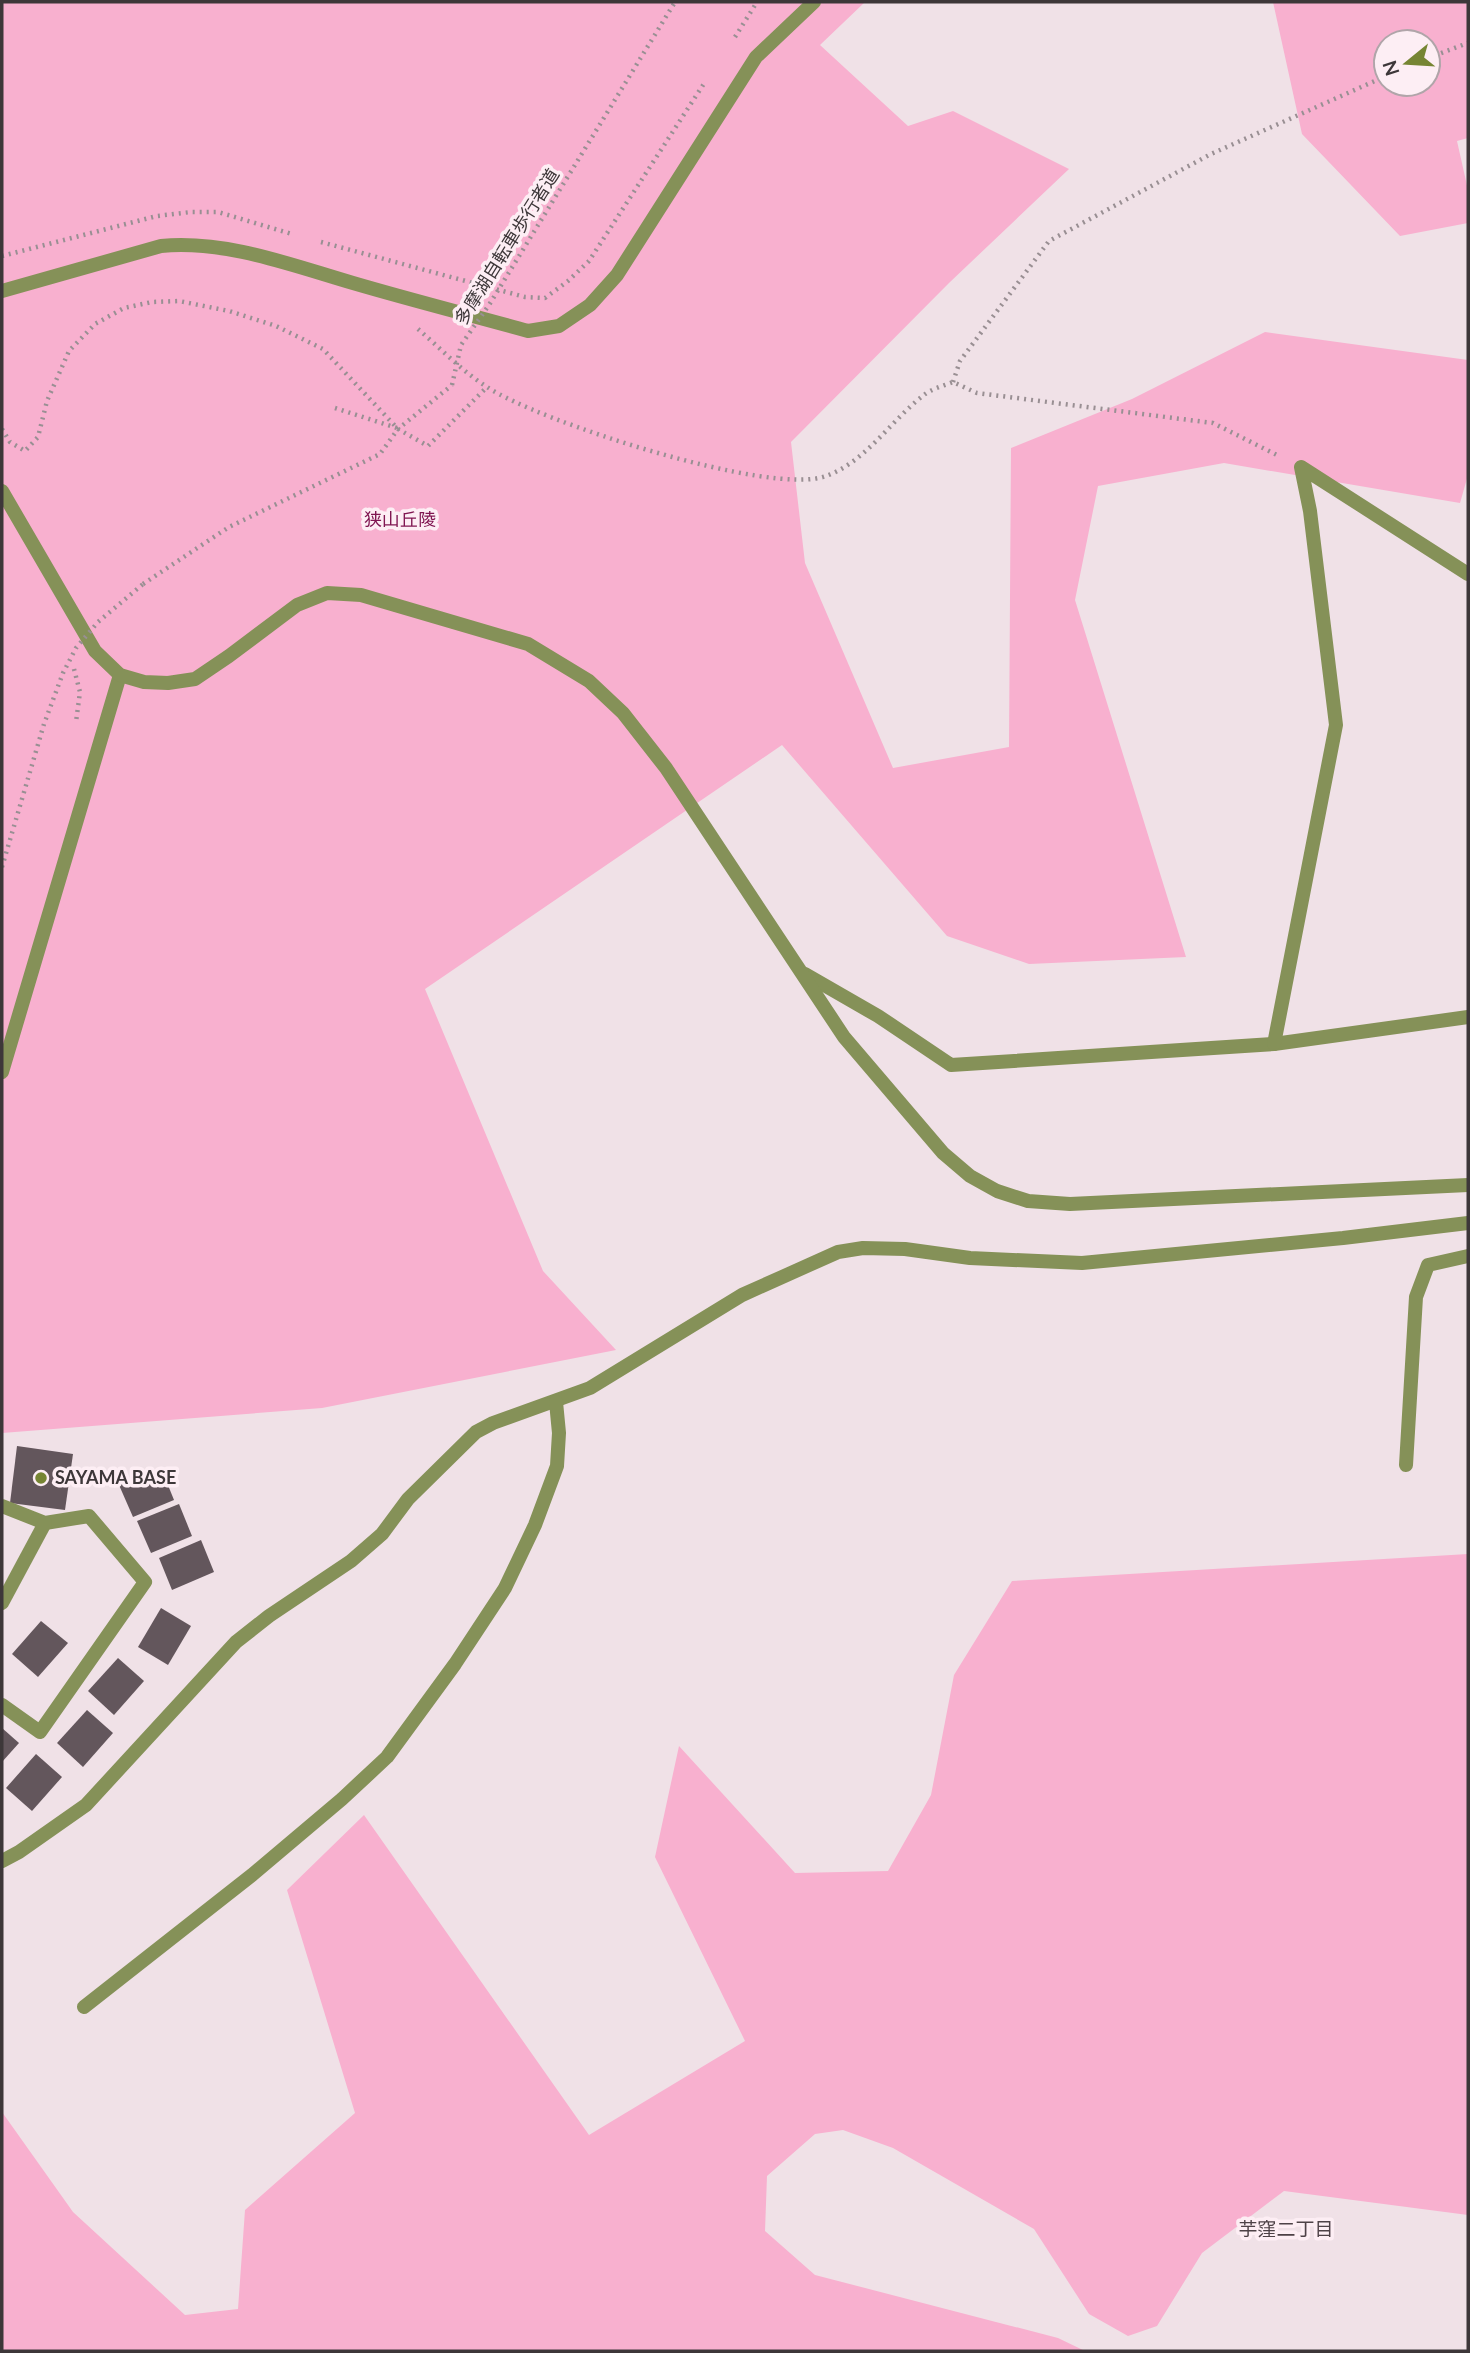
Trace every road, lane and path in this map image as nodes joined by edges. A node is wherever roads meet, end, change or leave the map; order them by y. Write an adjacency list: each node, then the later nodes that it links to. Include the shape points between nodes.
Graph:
1 (675, 2): 18 (path, 多摩湖自転車歩行者道, bridge, via 461,345 452,385)
2 (757, 2): 4 (path)
3 (814, 2): 13 (street, via 757,57 625,264 590,305 559,326 528,331)
4 (732, 42)
5 (1468, 43): 6 (path)
6 (1442, 53)
7 (711, 73): 10 (path, via 589,261 545,298 485,288)
8 (1372, 82): 14 (path, via 1211,155 1049,241 960,362)
9 (298, 236): 11 (path, via 218,212 191,212 157,216)
10 (311, 239)
11 (2, 256)
12 (2, 291): 13 (street, via 161,246 188,244 225,248)
13 (389, 294): 15 (path, via 413,325)
14 (953, 382): 15 (path, via 926,393 849,465 825,477 792,481 640,448 530,410); 19 (path, via 977,393 1213,422)
15 (486, 387): 18 (path, via 428,446)
16 (335, 408): 18 (path)
17 (2, 429): 18 (path, via 10,442 25,451 38,437 47,401 69,351 95,324 124,308 179,301 276,326 323,349)
18 (398, 429): 25 (path, 多摩湖自転車歩行者道, bridge, via 380,454 229,527 144,584 98,622 63,673)
19 (1301, 467): 21 (street); 28 (street, via 1336,725)
20 (2, 491): 23 (street, via 94,651)
21 (1468, 574)
22 (64, 649): 24 (path, via 80,692)
23 (120, 675): 26 (street, via 144,682 195,679 297,605 327,593 361,595 528,643 589,681 624,713); 29 (street)
24 (75, 724)
25 (2, 867)
26 (805, 974): 28 (street, via 951,1065); 30 (street, via 844,1037 943,1153 970,1177 1028,1201 1070,1204)
27 (1468, 1017): 28 (street)
28 (1274, 1044)
29 (2, 1072)
30 (1468, 1185)
31 (1468, 1223): 33 (street, via 1082,1263 970,1258 905,1249 838,1252 742,1295 590,1388)
32 (1468, 1256): 34 (street, via 1428,1265 1416,1297)
33 (556, 1402): 39 (street, via 477,1432 408,1499 382,1534 236,1642 86,1805); 40 (street, via 557,1466 535,1525 505,1588 387,1757 252,1875)
34 (1406, 1465)
35 (2, 1506): 36 (street)
36 (45, 1523): 37 (street); 38 (street, via 89,1516 145,1582 40,1732)
37 (2, 1603)
38 (2, 1705)
39 (2, 1861)
40 (84, 2007)

